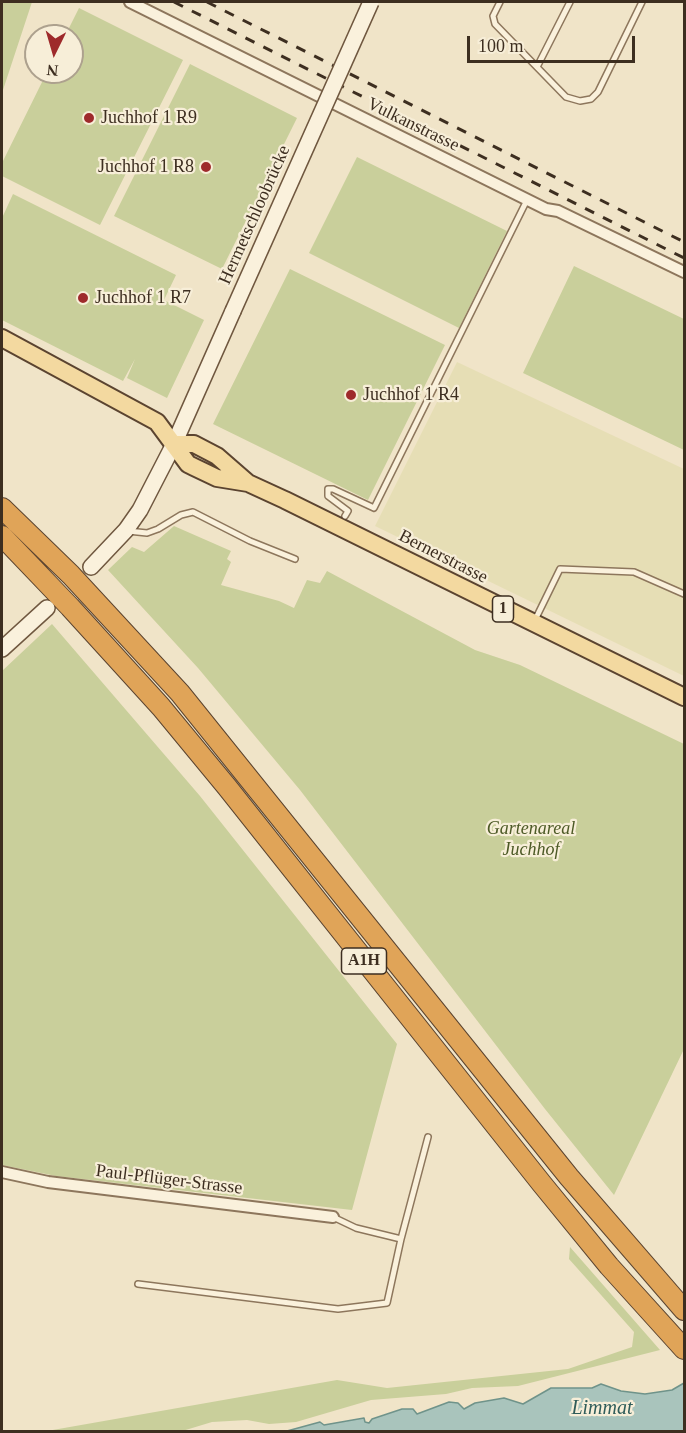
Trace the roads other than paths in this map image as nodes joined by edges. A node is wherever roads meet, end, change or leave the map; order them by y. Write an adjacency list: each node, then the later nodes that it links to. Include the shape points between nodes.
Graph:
1 (130, 2): 7 (street, Vulkanstrasse)
2 (371, 2): 10 (main road, Hermetschloobrücke, bridge)
3 (500, 2): 6 (lane, via 494,22)
4 (570, 2): 6 (lane)
5 (642, 2): 6 (lane, via 591,99 566,97)
6 (537, 67)
7 (527, 200): 8 (street, Vulkanstrasse); 13 (lane, via 374,508 328,489 328,496 348,511)
8 (684, 272)
9 (2, 338): 10 (main road, via 157,422)
10 (174, 444): 14 (main road, Hermetschloobrücke); 21 (main road, Bernerstrasse / 1, via 194,444 217,456 248,483)
11 (2, 495): 17 (highway, via 47,542)
12 (2, 508): 17 (highway, A1H)
13 (345, 516)
14 (126, 530): 16 (lane, via 147,533 181,514 193,512); 18 (main road, Hermetschloobrücke)
15 (6, 543): 30 (highway, A1H, via 168,716 542,1184)
16 (295, 560)
17 (58, 562): 29 (highway, A1H, via 180,693 568,1177)
18 (91, 567)
19 (684, 594): 21 (lane, via 634,572 560,568)
20 (47, 608): 22 (main road)
21 (533, 624): 23 (main road, Bernerstrasse / 1)
22 (2, 649)
23 (684, 697)
24 (428, 1137): 27 (lane)
25 (2, 1172): 26 (street, Paul-Pflüger-Strasse, via 48,1182)
26 (333, 1217): 27 (lane, via 356,1228)
27 (401, 1239): 28 (lane, via 387,1303 338,1309)
28 (138, 1284)
29 (684, 1310)
30 (684, 1349)

